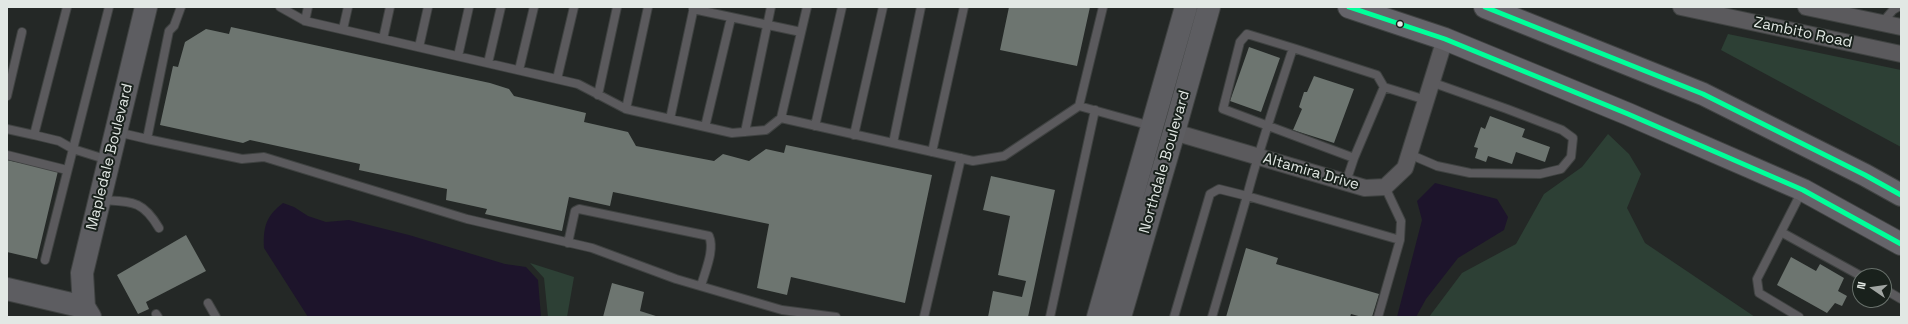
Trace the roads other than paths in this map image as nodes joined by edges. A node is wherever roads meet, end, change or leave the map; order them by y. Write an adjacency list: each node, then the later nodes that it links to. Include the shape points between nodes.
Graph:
1 (67, 7): 67 (lane)
2 (109, 7): 71 (lane)
3 (146, 7): 64 (street, Mapledale Boulevard)
4 (181, 7): 69 (lane, via 174,26 168,31)
5 (280, 7): 32 (lane)
6 (308, 7): 32 (lane)
7 (348, 7): 36 (lane)
8 (390, 7): 40 (lane)
9 (428, 7): 42 (lane)
10 (469, 7): 45 (lane)
11 (501, 7): 46 (lane)
12 (534, 7): 47 (lane)
13 (574, 7): 48 (lane)
14 (617, 7): 51 (lane)
15 (648, 7): 55 (lane)
16 (771, 7): 34 (lane)
17 (807, 7): 38 (lane)
18 (842, 7): 60 (lane)
19 (883, 7): 68 (lane)
20 (921, 7): 70 (lane)
21 (964, 7): 72 (lane)
22 (1103, 7): 54 (lane)
23 (1186, 7): 39 (street, Northdale Boulevard)
24 (1208, 7): 66 (street, Northdale Boulevard)
25 (1349, 7): 41 (main road)
26 (1485, 7): 83 (main road, via 1703,94 1865,174)
27 (1681, 7): 44 (street, Zambito Road)
28 (1806, 7): 33 (street)
29 (1898, 7): 33 (lane)
30 (693, 8): 31 (lane); 58 (lane)
31 (732, 18): 34 (lane); 62 (lane)
32 (305, 20): 36 (lane)
33 (1882, 24): 35 (street)
34 (767, 26): 38 (lane); 65 (lane)
35 (1901, 27)
36 (343, 29): 40 (lane)
37 (22, 32): 52 (lane)
38 (801, 32): 57 (lane)
39 (1178, 38): 61 (street, Northdale Boulevard); 66 (street, via 1170,104)
40 (384, 39): 42 (lane)
41 (1445, 39): 49 (street); 82 (main road, via 1628,114)
42 (419, 47): 45 (lane)
43 (1293, 48): 50 (lane, via 1377,76); 59 (lane); 59 (lane, via 1247,34 1240,42 1223,109)
44 (1901, 54)
45 (458, 56): 46 (lane)
46 (488, 63): 47 (lane)
47 (519, 70): 48 (lane)
48 (557, 79): 51 (lane, via 578,84)
49 (1431, 82): 53 (street); 73 (lane, via 1562,130 1574,138 1571,157 1561,169 1540,174 1470,173 1437,166)
50 (1384, 87): 53 (lane); 77 (lane)
51 (598, 95): 55 (lane)
52 (7, 96)
53 (1426, 100): 73 (street)
54 (1079, 106): 56 (lane); 76 (lane, via 1004,156 974,161)
55 (626, 110): 58 (lane)
56 (1095, 110): 61 (lane); 103 (lane)
57 (781, 118): 60 (lane); 65 (lane, via 766,130)
58 (670, 119): 62 (lane)
59 (1268, 125): 75 (lane); 77 (lane)
60 (815, 126): 68 (lane)
61 (1152, 126): 88 (street, via 1156,131 1157,142 1148,191); 104 (street, Northdale Boulevard)
62 (705, 127): 65 (lane, via 732,133)
63 (7, 129): 67 (lane)
64 (116, 132): 69 (lane); 78 (street, Mapledale Boulevard)
65 (745, 132)
66 (1174, 132): 75 (street, Altamira Drive); 88 (street, Northdale Boulevard)
67 (34, 135): 71 (lane, via 59,141)
68 (854, 135): 70 (lane)
69 (147, 139): 90 (lane, via 242,159 264,157 467,220)
70 (893, 143): 72 (lane)
71 (73, 149): 78 (lane); 79 (lane)
72 (932, 152): 76 (lane)
73 (1409, 154): 81 (street, via 1404,168)
74 (7, 155): 79 (lane)
75 (1258, 156): 80 (street, Altamira Drive); 84 (lane)
76 (961, 158): 102 (lane)
77 (1354, 158): 80 (lane)
78 (109, 160): 85 (street, Mapledale Boulevard)
79 (67, 170): 92 (lane)
80 (1346, 182): 81 (street, Altamira Drive, via 1365,188)
81 (1385, 187): 89 (lane, via 1401,221)
82 (1803, 190): 87 (lane); 91 (main road)
83 (1901, 195)
84 (1247, 196): 89 (lane); 106 (lane, via 1218,189 1210,194); 107 (lane)
85 (100, 200): 86 (lane, via 134,202 150,212); 99 (street, Mapledale Boulevard, via 82,273)
86 (159, 228)
87 (1781, 232): 93 (lane); 109 (lane, via 1757,279 1760,293)
88 (1144, 235): 105 (street, Northdale Boulevard)
89 (1400, 240): 108 (lane)
90 (568, 242): 94 (lane); 94 (lane, via 575,211 579,209 709,236 710,251)
91 (1901, 244)
92 (45, 260)
93 (1852, 272)
94 (701, 286): 101 (lane, via 782,310)
95 (7, 289): 99 (street, Mapledale Boulevard)
96 (1892, 294): 97 (lane)
97 (1901, 299)
98 (208, 303): 100 (lane)
99 (87, 312)
100 (216, 317)
101 (836, 317)
102 (924, 317)
103 (1050, 317)
104 (1098, 317)
105 (1120, 317)
106 (1174, 317)
107 (1212, 317)
108 (1378, 317)
109 (1799, 317)

